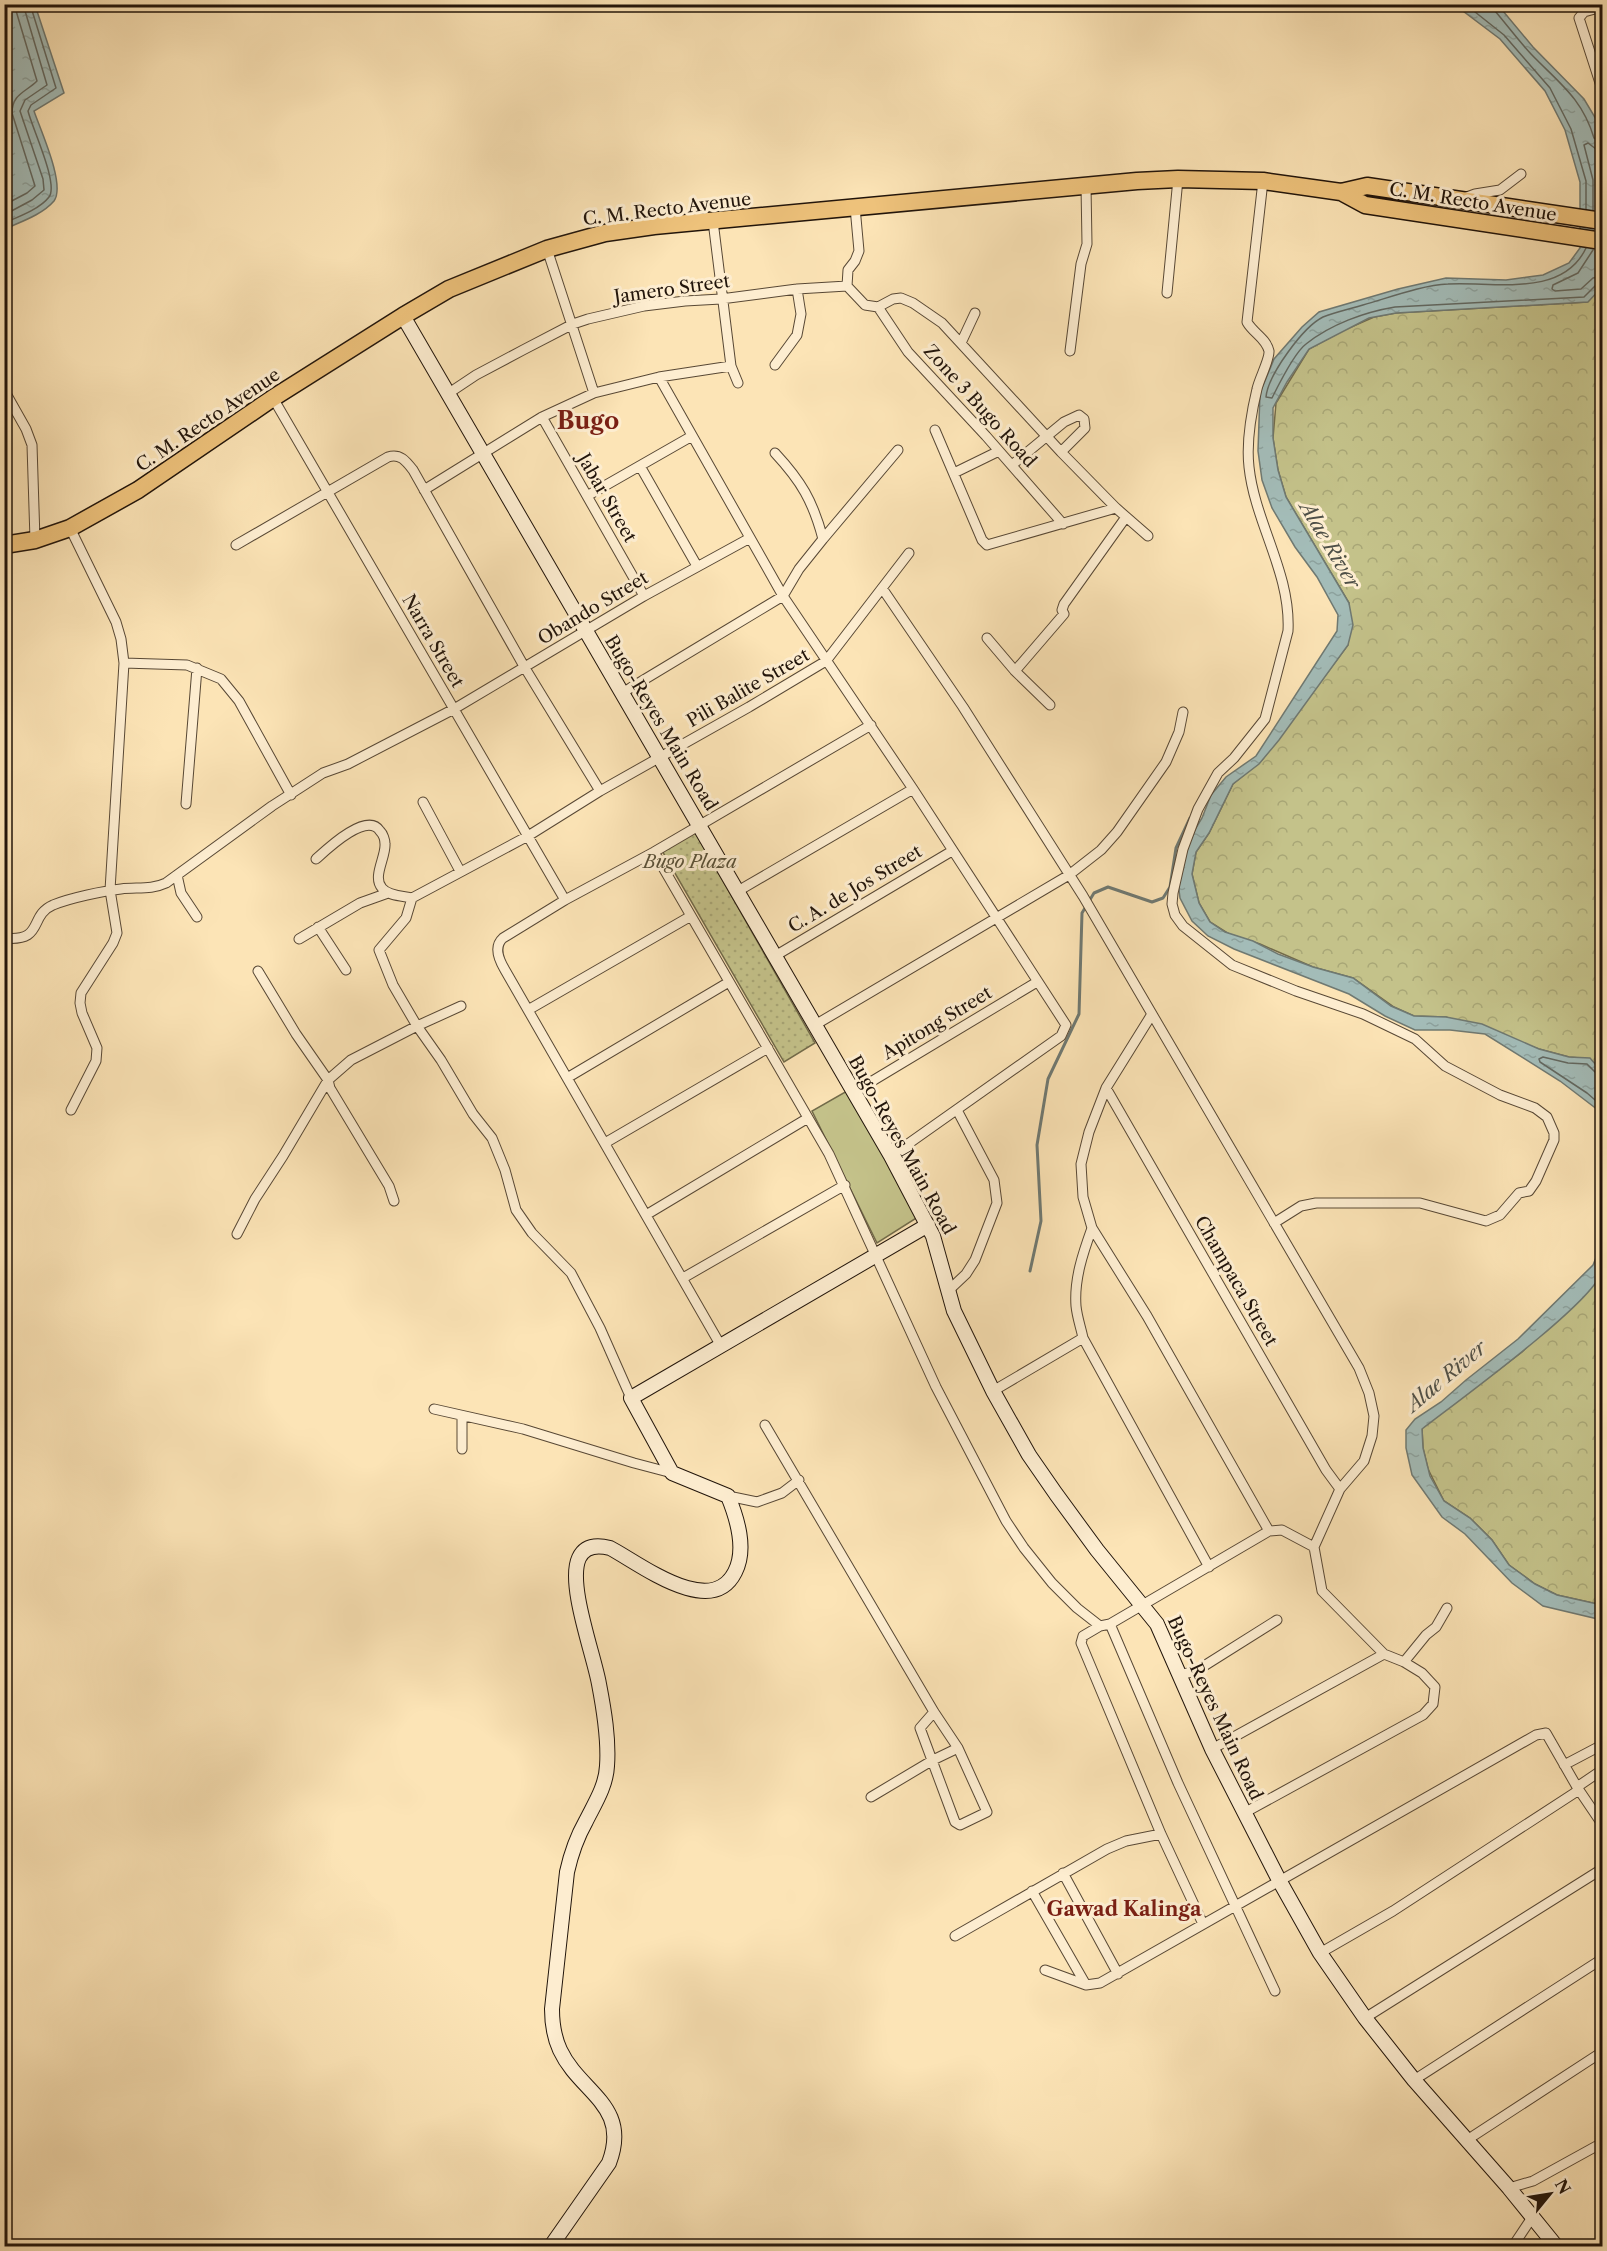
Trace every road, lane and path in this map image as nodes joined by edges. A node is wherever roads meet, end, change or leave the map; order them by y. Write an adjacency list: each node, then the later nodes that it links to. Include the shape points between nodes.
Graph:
1 (1602, 6): 2 (street, via 1584,12 1579,18)
2 (1602, 89)
3 (1521, 174): 8 (street, via 1500,190)
4 (1178, 179): 5 (highway, C. M. Recto Avenue); 6 (highway, C. M. Recto Avenue); 16 (street)
5 (1263, 181): 7 (highway, C. M. Recto Avenue); 122 (street, via 1247,322 1266,343 1269,354 1252,411 1249,464 1252,490 1286,590 1288,631 1265,719 1218,773 1198,809 1173,893 1175,915 1232,965 1363,1014 1415,1039 1445,1066 1500,1095 1535,1108 1547,1117 1554,1133 1529,1191 1519,1193 1492,1220 1420,1203 1316,1203 1301,1206)
6 (1086, 186): 9 (highway, C. M. Recto Avenue); 23 (street, via 1087,244)
7 (1341, 192): 8 (highway, C. M. Recto Avenue, via 1367,186); 12 (highway, C. M. Recto Avenue, via 1365,205)
8 (1460, 199): 11 (highway, C. M. Recto Avenue)
9 (855, 207): 10 (highway, C. M. Recto Avenue); 14 (street, via 859,251 848,270)
10 (713, 221): 13 (highway, C. M. Recto Avenue, via 605,233); 17 (street)
11 (1602, 221)
12 (1602, 241)
13 (547, 249): 20 (highway, C. M. Recto Avenue, via 449,289); 21 (street)
14 (847, 286): 15 (street, Jamero Street); 18 (street, via 865,305)
15 (797, 289): 17 (street, Jamero Street); 24 (street, via 801,314 797,335)
16 (1167, 293)
17 (721, 300): 21 (street, Jamero Street, via 644,306); 25 (street)
18 (878, 307): 22 (street, via 901,298 914,303); 37 (street, Zone 3 Bugo Road, via 908,352)
19 (975, 314): 22 (street)
20 (403, 316): 29 (street, Bugo-Reyes Main Road); 31 (highway, C. M. Recto Avenue)
21 (573, 324): 29 (street, Jamero Street); 30 (street)
22 (961, 343): 35 (street)
23 (1070, 351)
24 (775, 365)
25 (731, 366): 26 (street); 27 (street)
26 (659, 377): 30 (street); 34 (street)
27 (738, 383)
28 (4, 390): 54 (street, via 32,445)
29 (448, 393): 39 (street, Bugo-Reyes Main Road)
30 (594, 393): 32 (street)
31 (273, 398): 45 (street, Narra Street); 50 (highway, C. M. Recto Avenue, via 138,490)
32 (542, 417): 39 (street); 46 (street, Jabar Street)
33 (935, 430): 43 (street)
34 (692, 436): 42 (street); 52 (street)
35 (1046, 437): 38 (street); 38 (street, via 1070,417 1079,415 1084,419 1082,433); 41 (street)
36 (898, 450): 53 (street)
37 (999, 450): 41 (street, Zone 3 Bugo Road); 43 (street)
38 (1061, 452): 47 (street)
39 (483, 453): 44 (street); 62 (street, Bugo-Reyes Main Road)
40 (775, 453): 53 (street, via 808,495)
41 (1012, 465): 49 (street, Zone 3 Bugo Road)
42 (640, 466): 46 (street); 58 (street)
43 (954, 472): 49 (street, via 987,545)
44 (424, 490): 45 (street, via 404,459 392,455); 67 (street)
45 (327, 491): 56 (street); 71 (street, Narra Street)
46 (587, 496): 60 (street, Jabar Street)
47 (1116, 508): 48 (street); 49 (street)
48 (1126, 517): 51 (street); 68 (street, via 1064,604 1064,614)
49 (1063, 524)
50 (70, 528): 54 (highway, C. M. Recto Avenue); 65 (street, via 116,622)
51 (1148, 536)
52 (750, 538): 58 (street, Obando Street); 61 (street)
53 (823, 539): 61 (street)
54 (35, 540): 55 (highway, C. M. Recto Avenue)
55 (4, 545)
56 (236, 545)
57 (909, 553): 59 (street, Pili Balite Street)
58 (697, 566): 60 (street, Obando Street)
59 (882, 588): 64 (street, Pili Balite Street); 87 (street)
60 (644, 596): 62 (street, Obando Street)
61 (783, 596): 64 (street); 69 (street)
62 (586, 632): 67 (street, Obando Street); 69 (street, Bugo-Reyes Main Road)
63 (987, 638): 68 (street)
64 (826, 661): 73 (street); 74 (street, Pili Balite Street)
65 (124, 663): 66 (street); 88 (street)
66 (197, 668): 77 (street, via 221,679 239,701); 79 (street)
67 (525, 668): 71 (street, Obando Street); 76 (street)
68 (1015, 671): 70 (street)
69 (622, 693): 74 (street, Bugo-Reyes Main Road)
70 (1050, 705)
71 (454, 709): 77 (street, Obando Street, via 323,773); 81 (street, Narra Street)
72 (1183, 712): 87 (street, via 1166,762 1117,832)
73 (871, 725): 75 (street); 80 (street)
74 (660, 758): 76 (street, Pili Balite Street); 80 (street, Bugo-Reyes Main Road)
75 (913, 789): 82 (street); 89 (street)
76 (600, 791): 81 (street, Pili Balite Street)
77 (291, 795): 86 (street, Obando Street)
78 (423, 802): 85 (street)
79 (186, 804)
80 (700, 825): 83 (street); 89 (street, Bugo-Reyes Main Road)
81 (528, 836): 85 (street, Pili Balite Street); 92 (street, Narra Street)
82 (952, 850): 95 (street); 99 (street, C. A. de Jos Street)
83 (654, 852): 92 (street); 93 (street)
84 (316, 860): 90 (street, via 363,825 377,827 385,843 378,878)
85 (460, 871): 91 (street, Pili Balite Street)
86 (177, 875): 88 (street, Obando Street, via 158,887); 94 (street, via 181,893)
87 (1069, 875): 95 (street); 106 (street)
88 (110, 890): 97 (street, Obando Street, via 56,904 42,912 28,936); 114 (street, via 117,933 81,993 80,1003 97,1048 96,1061)
89 (738, 891): 99 (street, Bugo-Reyes Main Road)
90 (388, 893): 91 (street); 96 (street, via 360,903)
91 (412, 898): 108 (street, via 406,918 379,950 393,985)
92 (565, 900): 105 (street, via 499,941 500,962)
93 (691, 916): 102 (street); 105 (street)
94 (197, 917)
95 (995, 918): 103 (street); 107 (street)
96 (318, 927): 98 (street); 100 (street)
97 (4, 938)
98 (299, 939)
99 (775, 956): 107 (street, Bugo-Reyes Main Road)
100 (346, 970)
101 (258, 971): 111 (street)
102 (729, 982): 109 (street); 110 (street)
103 (1037, 982): 113 (street, Apitong Street); 115 (street, via 1064,1020 1065,1031)
104 (461, 1006): 108 (street)
105 (528, 1010): 110 (street)
106 (1152, 1014): 112 (street); 122 (street)
107 (815, 1025): 113 (street, Bugo-Reyes Main Road)
108 (417, 1026): 111 (street, via 351,1060); 132 (street, via 492,1138 516,1210 570,1273)
109 (768, 1047): 116 (street); 117 (street)
110 (567, 1078): 117 (street)
111 (328, 1080): 120 (street); 125 (street)
112 (1106, 1088): 124 (street, via 1081,1164 1083,1197); 139 (street, Champaca Street)
113 (854, 1092): 118 (street, Bugo-Reyes Main Road)
114 (71, 1110)
115 (957, 1110): 118 (street); 128 (street, via 988,1166 997,1203 975,1260)
116 (808, 1118): 119 (street); 121 (street)
117 (605, 1143): 121 (street)
118 (891, 1156): 123 (street, Bugo-Reyes Main Road)
119 (844, 1185): 126 (street); 127 (street)
120 (394, 1201)
121 (646, 1215): 127 (street)
122 (1274, 1223): 139 (street, via 1370,1393 1374,1416 1367,1454)
123 (928, 1225): 126 (street); 128 (street, Bugo-Reyes Main Road)
124 (1092, 1228): 129 (street, via 1077,1281 1076,1306); 141 (street, via 1147,1316)
125 (237, 1234)
126 (876, 1255): 130 (street); 148 (street, via 936,1387 1006,1521 1052,1583)
127 (682, 1278): 130 (street)
128 (948, 1291): 131 (street, Bugo-Reyes Main Road)
129 (1083, 1338): 131 (street); 143 (street)
130 (721, 1346): 132 (street)
131 (993, 1391): 144 (street, Bugo-Reyes Main Road, via 1056,1494)
132 (631, 1398): 137 (street)
133 (434, 1409): 134 (street)
134 (462, 1417): 136 (street); 137 (street, via 523,1429)
135 (765, 1425): 138 (street)
136 (462, 1449)
137 (672, 1473): 140 (street)
138 (799, 1480): 140 (street, via 782,1493 757,1502); 152 (street)
139 (1340, 1489): 142 (street)
140 (728, 1496): 184 (street, via 737,1519 740,1562 728,1582 717,1589 704,1592 671,1582 600,1545 584,1551 576,1568 579,1599 601,1694 608,1762 603,1786 572,1852 567,1872 552,2025 560,2051 606,2108 616,2136 609,2163)
141 (1269, 1531): 142 (street, via 1282,1530); 143 (street)
142 (1314, 1547): 149 (street, via 1322,1591)
143 (1209, 1567): 144 (street)
144 (1143, 1605): 147 (street); 151 (street, Bugo-Reyes Main Road, via 1160,1629)
145 (1447, 1608): 150 (street, via 1436,1628)
146 (1277, 1620): 151 (street, via 1196,1671)
147 (1110, 1624): 148 (street); 168 (street)
148 (1100, 1626): 163 (street, via 1083,1636 1081,1642)
149 (1384, 1654): 150 (street); 155 (street)
150 (1404, 1662): 161 (street, via 1435,1687 1433,1704 1423,1715)
151 (1179, 1675): 155 (street, Bugo-Reyes Main Road)
152 (934, 1712): 154 (street); 156 (street, via 920,1728)
153 (1602, 1745): 157 (street)
154 (958, 1748): 156 (street); 156 (street, via 986,1809 982,1816 957,1824)
155 (1212, 1749): 161 (street, Bugo-Reyes Main Road)
156 (933, 1760): 160 (street)
157 (1564, 1765): 159 (street); 166 (street, via 1546,1733 1536,1735)
158 (1602, 1770): 159 (street)
159 (1578, 1788): 162 (street); 171 (street, via 1393,1911)
160 (871, 1797)
161 (1244, 1813): 166 (street, Bugo-Reyes Main Road)
162 (1602, 1824)
163 (1161, 1834): 165 (street, via 1126,1841); 169 (street)
164 (1602, 1869): 177 (street)
165 (1063, 1873): 167 (street); 174 (street)
166 (1279, 1880): 168 (street); 171 (street, Bugo-Reyes Main Road)
167 (1032, 1891): 170 (street); 175 (street)
168 (1235, 1905): 169 (street); 176 (street)
169 (1203, 1924): 174 (street)
170 (956, 1936)
171 (1320, 1953): 177 (street, Bugo-Reyes Main Road)
172 (1602, 1959): 179 (street)
173 (1045, 1970): 175 (street)
174 (1118, 1974): 175 (street, via 1100,1983)
175 (1086, 1984)
176 (1275, 1991)
177 (1365, 2018): 179 (street, Bugo-Reyes Main Road)
178 (1602, 2052): 180 (street)
179 (1414, 2079): 180 (street, Bugo-Reyes Main Road)
180 (1467, 2140): 182 (street, Bugo-Reyes Main Road)
181 (1602, 2143): 182 (street, via 1543,2176)
182 (1509, 2188): 183 (street, Bugo-Reyes Main Road)
183 (1533, 2216): 185 (street); 186 (street, Bugo-Reyes Main Road)
184 (550, 2247)
185 (1513, 2247)
186 (1556, 2247)

